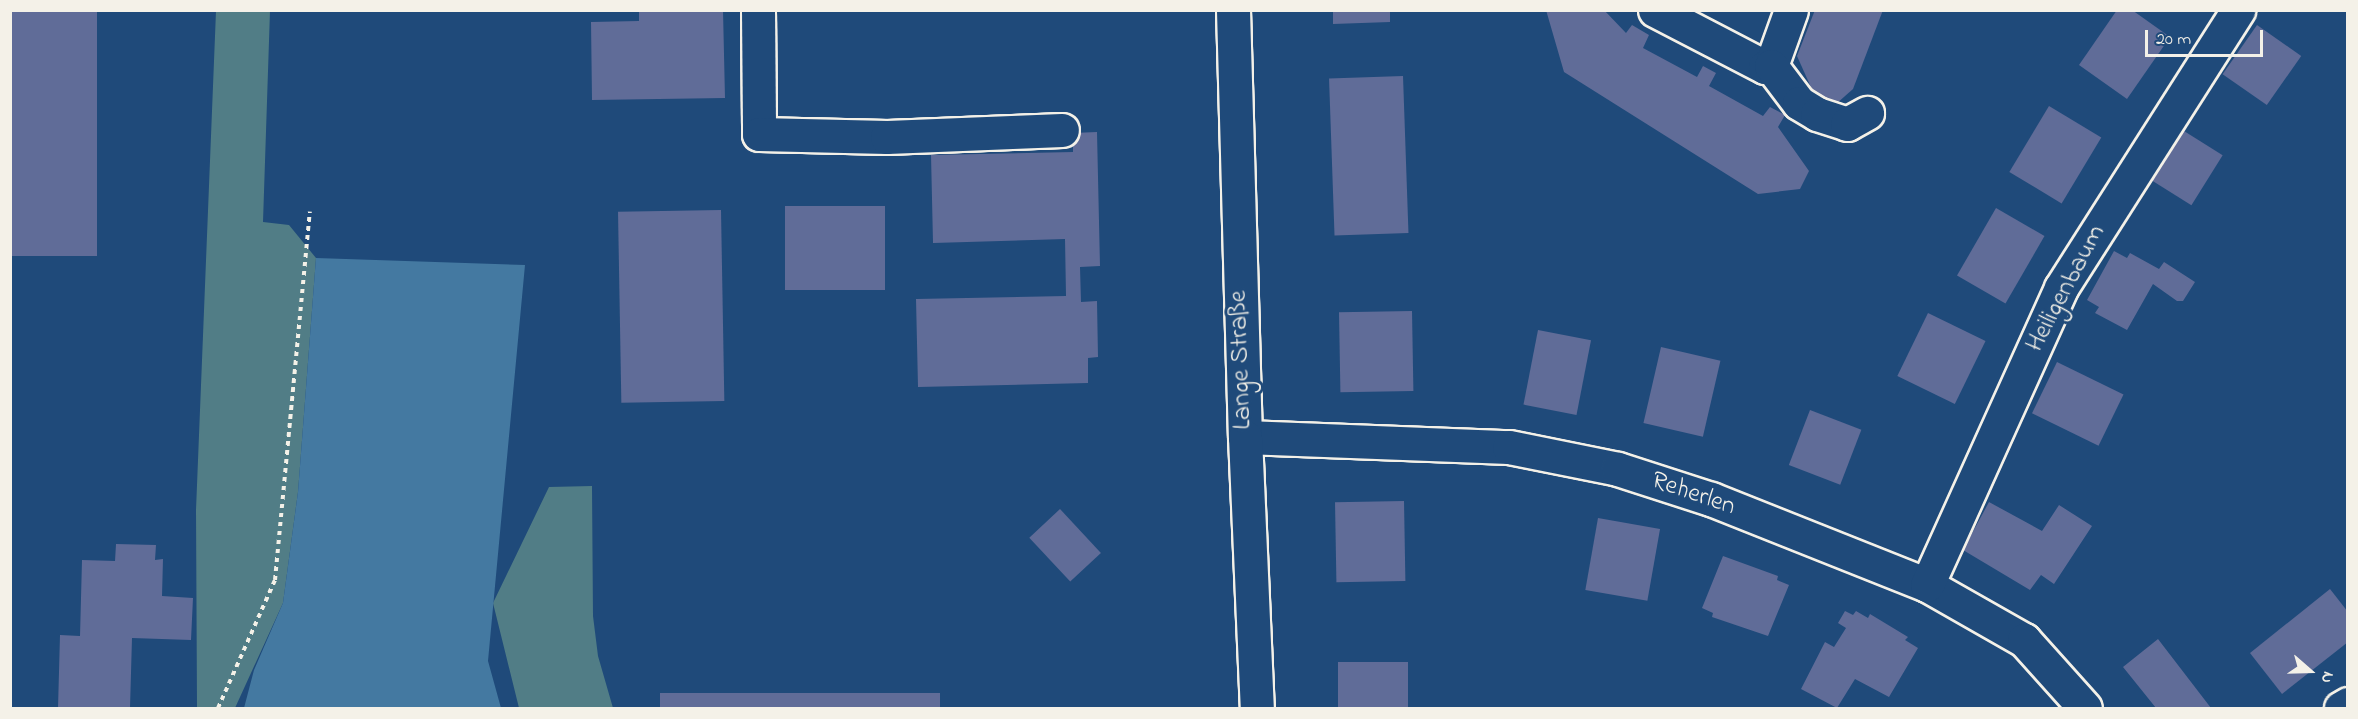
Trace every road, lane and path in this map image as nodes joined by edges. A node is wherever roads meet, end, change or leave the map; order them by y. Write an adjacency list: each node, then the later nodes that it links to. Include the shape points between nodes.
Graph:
1 (758, 10): 8 (street, via 759,134 887,137)
2 (1233, 10): 10 (street, Lange Straße)
3 (1655, 10): 6 (street, via 1755,65)
4 (1791, 10): 6 (street)
5 (2238, 10): 11 (street, Heiligenbaum, via 2061,288)
6 (1771, 66): 7 (street, via 1799,103 1817,114 1847,124)
7 (1866, 113)
8 (1062, 130)
9 (310, 212): 13 (path, via 275,580)
10 (1245, 437): 11 (street, Reherlen, via 1509,447 1618,469 1711,499); 14 (street, Lange Straße)
11 (1927, 585): 15 (street, Reherlen, via 2024,640)
12 (2348, 704): 16 (street)
13 (218, 708)
14 (1257, 708)
15 (2085, 708)
16 (2341, 708)

